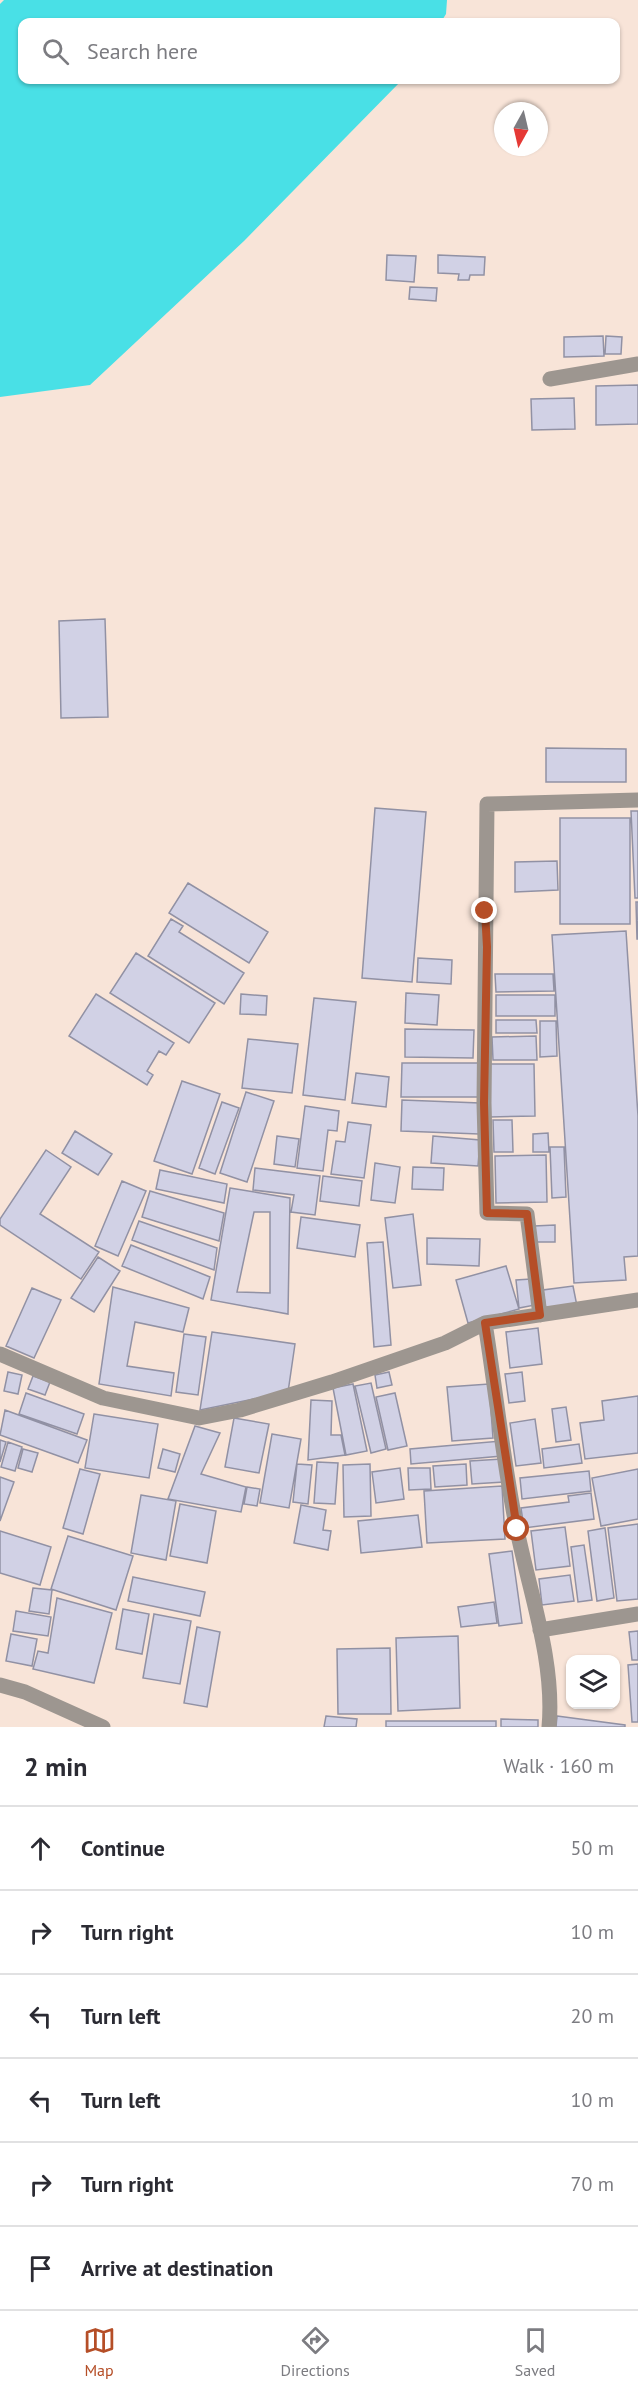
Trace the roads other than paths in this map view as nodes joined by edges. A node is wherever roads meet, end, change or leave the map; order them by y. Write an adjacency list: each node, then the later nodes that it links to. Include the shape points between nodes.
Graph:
1 (638, 364): 2 (street)
2 (550, 380)
3 (638, 800): 5 (street, via 487,804 487,1213 527,1214)
4 (638, 1300): 5 (street)
5 (540, 1315): 6 (street)
6 (485, 1323): 7 (street, via 445,1343 332,1382 199,1418 103,1398); 9 (street, via 517,1529)
7 (0, 1354)
8 (638, 1614): 9 (street)
9 (540, 1630): 12 (street, via 551,1705)
10 (0, 1685): 11 (street)
11 (103, 1727)
12 (549, 1727)

